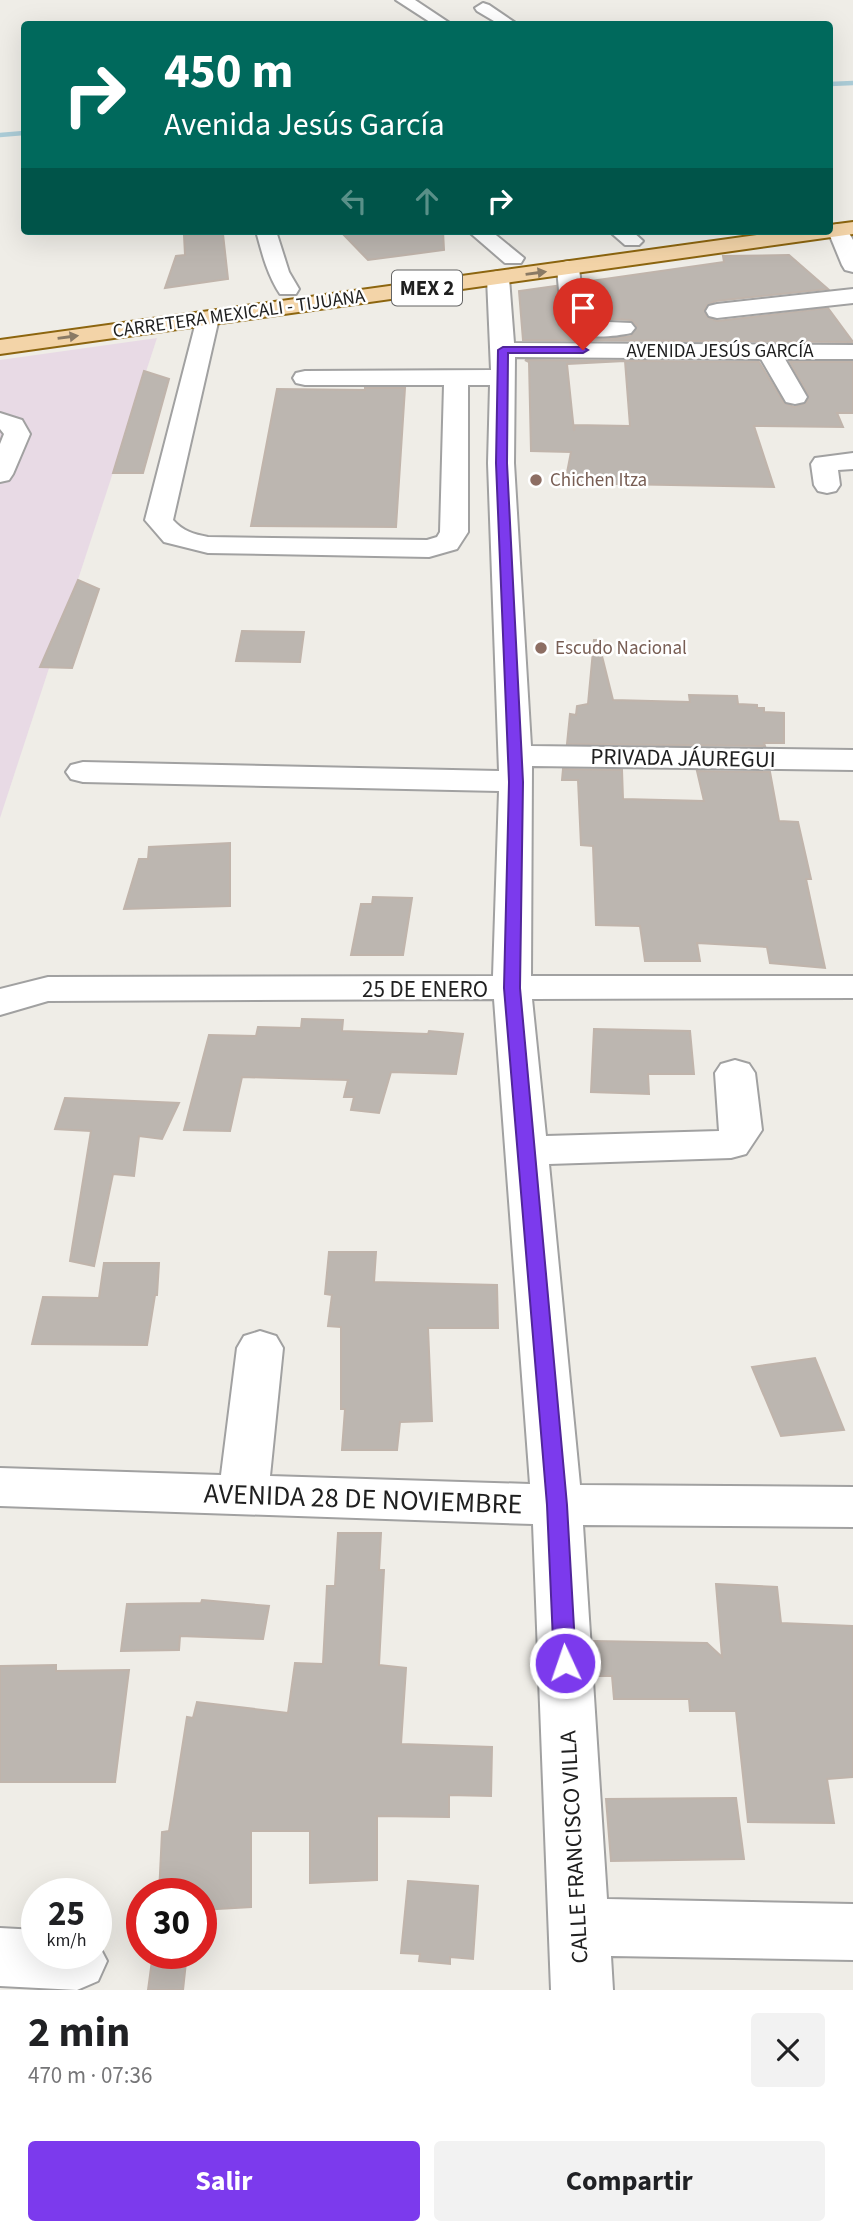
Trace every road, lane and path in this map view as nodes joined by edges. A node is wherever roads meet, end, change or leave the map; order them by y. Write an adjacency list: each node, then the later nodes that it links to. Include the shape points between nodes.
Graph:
1 (409, 1): 3 (street)
2 (483, 8): 4 (street)
3 (439, 21)
4 (504, 21)
5 (853, 211): 6 (main road, CARRETERA MEXICALI - TIJUANA / MEX 2)
6 (840, 224): 11 (street)
7 (267, 235): 14 (street)
8 (481, 235): 12 (street)
9 (772, 235): 13 (main road, CARRETERA MEXICALI - TIJUANA / MEX 2)
10 (626, 236): 12 (main road, CARRETERA MEXICALI - TIJUANA / MEX 2)
11 (853, 265)
12 (505, 268): 13 (main road, CARRETERA MEXICALI - TIJUANA / MEX 2, one-way to 13); 14 (main road, CARRETERA MEXICALI - TIJUANA / MEX 2); 17 (main road, CARRETERA MEXICALI - TIJUANA / MEX 2); 23 (street, CALLE FRANCISCO VILLA)
13 (568, 268): 19 (street, via 574,324 580,328)
14 (288, 289): 18 (main road, CARRETERA MEXICALI - TIJUANA / MEX 2)
15 (853, 296): 16 (street)
16 (717, 311)
17 (208, 318): 20 (main road, CARRETERA MEXICALI - TIJUANA / MEX 2, one-way to 17); 24 (street, via 159,520 166,533 184,541 429,549 447,542 454,532)
18 (0, 328)
19 (643, 328)
20 (0, 346)
21 (769, 351): 22 (street, AVENIDA JESÚS GARCÍA); 23 (street, AVENIDA JESÚS GARCÍA); 26 (street)
22 (853, 352)
23 (503, 364): 24 (street, AVENIDA JESÚS GARCÍA); 32 (street, CALLE FRANCISCO VILLA, via 502,463)
24 (456, 377): 25 (street, AVENIDA JESÚS GARCÍA)
25 (305, 378)
26 (795, 397)
27 (0, 421): 29 (street, via 13,425 17,434)
28 (853, 461): 30 (street, via 824,464)
29 (0, 474)
30 (827, 485)
31 (853, 760): 32 (street, PRIVADA JÁUREGUI)
32 (515, 769): 33 (street, PRIVADA JÁUREGUI); 35 (street, CALLE FRANCISCO VILLA)
33 (83, 772)
34 (853, 987): 35 (street, 25 DE ENERO)
35 (512, 988): 36 (street, 25 DE ENERO, via 48,989); 38 (street, CALLE FRANCISCO VILLA)
36 (0, 1003)
37 (735, 1073): 38 (street, via 741,1130 731,1144)
38 (526, 1152): 42 (street, CALLE FRANCISCO VILLA)
39 (260, 1348): 41 (street)
40 (0, 1487): 41 (street, AVENIDA 28 DE NOVIEMBRE)
41 (243, 1495): 42 (street, AVENIDA 28 DE NOVIEMBRE)
42 (557, 1505): 43 (street, AVENIDA 28 DE NOVIEMBRE); 44 (street, CALLE FRANCISCO VILLA)
43 (853, 1507)
44 (578, 1927): 45 (street); 48 (street, CALLE FRANCISCO VILLA)
45 (853, 1932)
46 (0, 1957): 47 (street)
47 (21, 1958)
48 (582, 1990)

